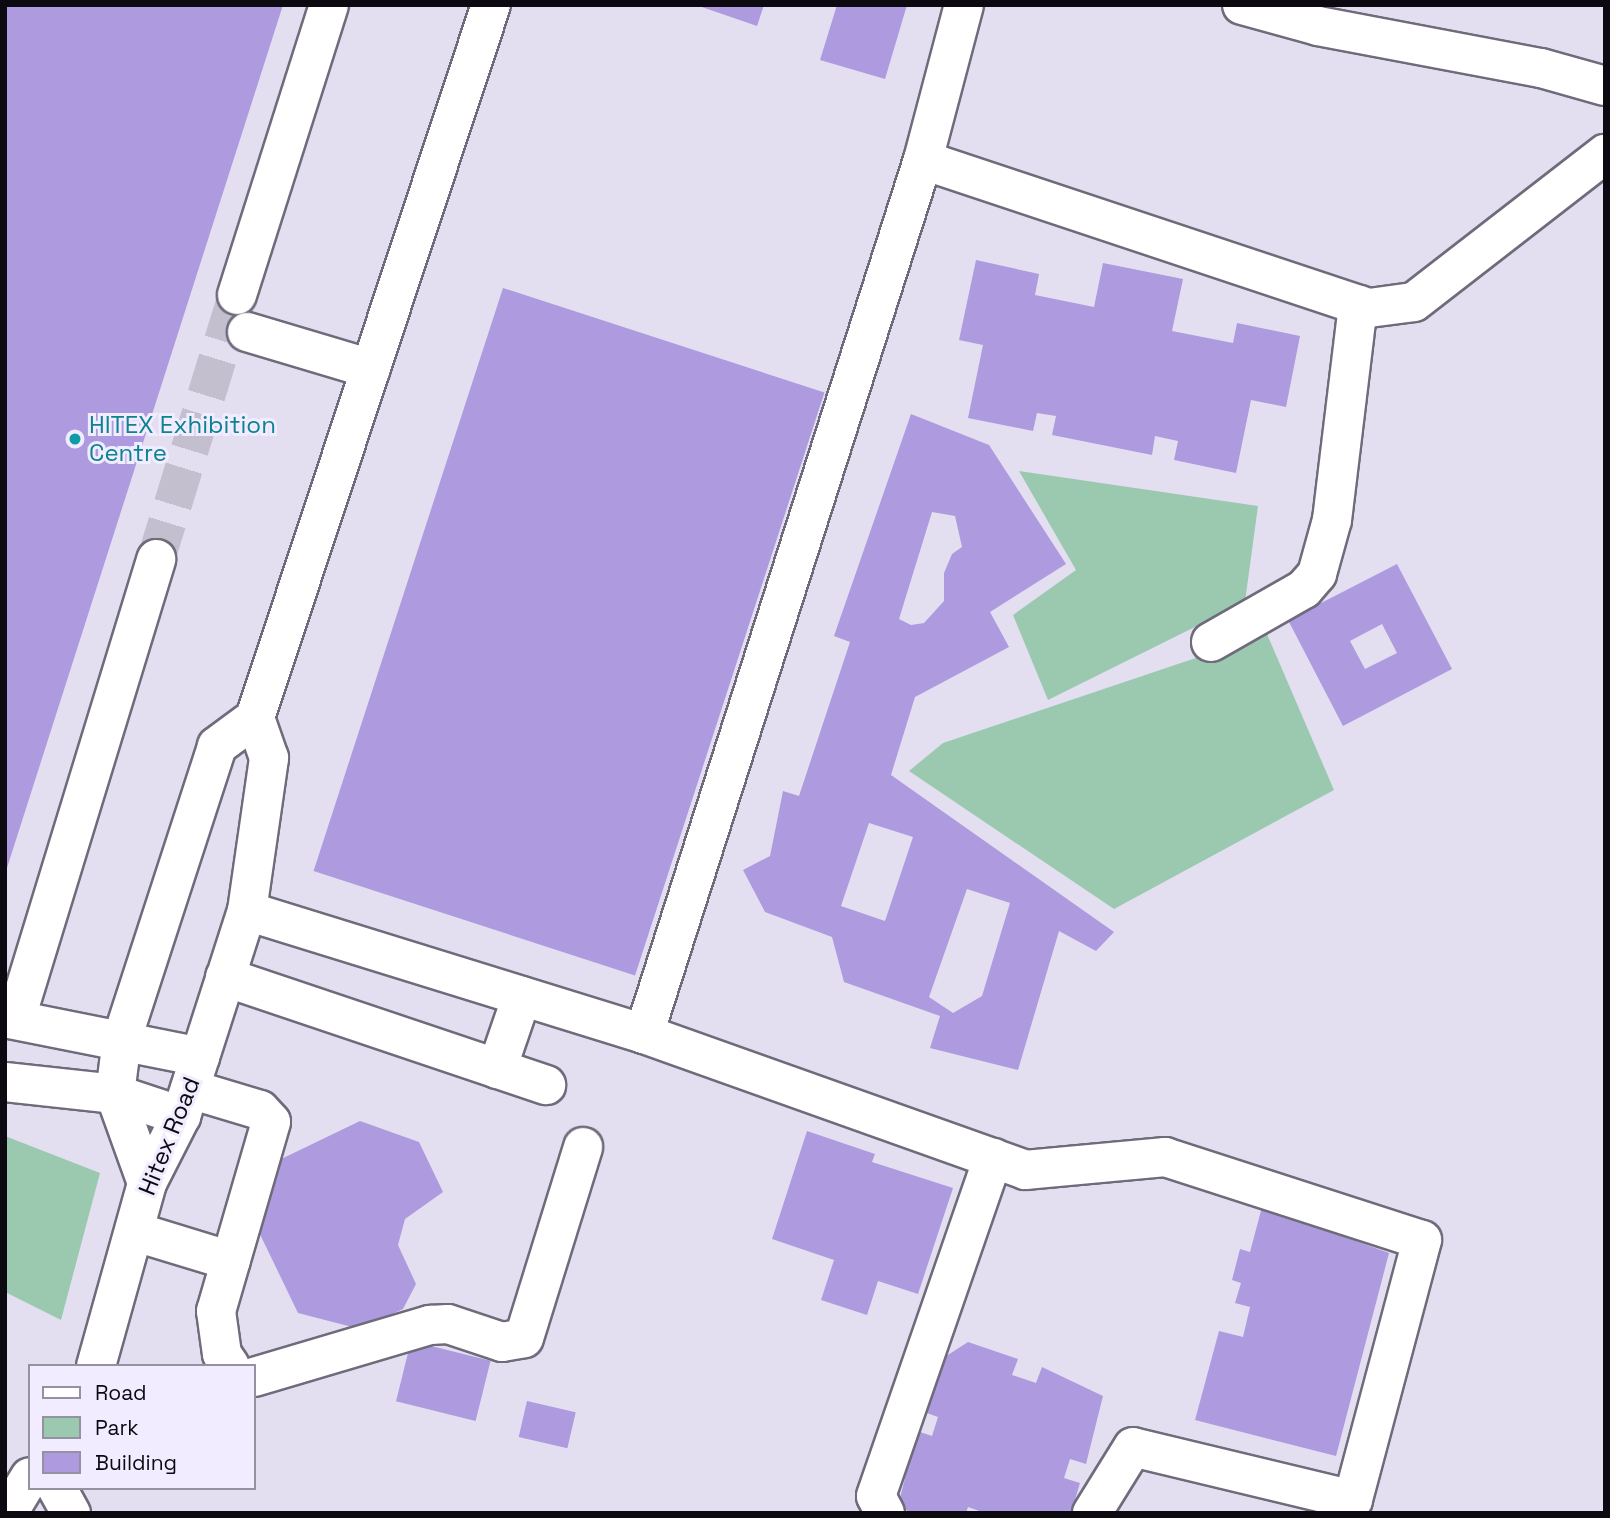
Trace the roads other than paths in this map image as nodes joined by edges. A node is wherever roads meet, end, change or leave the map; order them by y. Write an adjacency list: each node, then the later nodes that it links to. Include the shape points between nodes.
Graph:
1 (329, 5): 8 (street)
2 (491, 5): 11 (street)
3 (964, 5): 7 (street)
4 (1242, 5): 5 (street, via 1318,26 1541,68)
5 (1605, 86)
6 (1605, 154): 9 (street, via 1414,302)
7 (923, 160): 9 (street); 19 (street)
8 (237, 295)
9 (1357, 305): 13 (street, via 1332,520 1317,574 1304,589)
10 (247, 332): 11 (street)
11 (370, 369): 14 (street)
12 (156, 559): 18 (street)
13 (1211, 642)
14 (255, 718): 15 (street, via 269,758); 20 (street, via 217,746)
15 (247, 911): 16 (street); 17 (street)
16 (225, 977): 21 (street); 24 (street)
17 (522, 996): 19 (street); 21 (street)
18 (10, 1018): 20 (street, Hitex Road)
19 (645, 1034): 27 (street)
20 (122, 1039): 24 (street, Hitex Road); 25 (street)
21 (497, 1069): 23 (street)
22 (5, 1082): 25 (street)
23 (546, 1085)
24 (190, 1087): 25 (street); 28 (street, Hitex Road); 30 (street, via 260,1110 271,1122)
25 (115, 1094): 28 (street)
26 (583, 1147): 33 (street, via 524,1338 502,1342 448,1324 430,1325)
27 (993, 1158): 36 (street, via 876,1496); 37 (street, via 1025,1170 1165,1157 1422,1240 1353,1500 1133,1447)
28 (147, 1183): 29 (street, Hitex Road)
29 (136, 1233): 30 (street); 31 (street, Hitex Road)
30 (231, 1262): 32 (street, via 216,1311 222,1354)
31 (97, 1364)
32 (229, 1364)
33 (256, 1376)
34 (58, 1490): 35 (street)
35 (71, 1513)
36 (885, 1513)
37 (1093, 1513)

